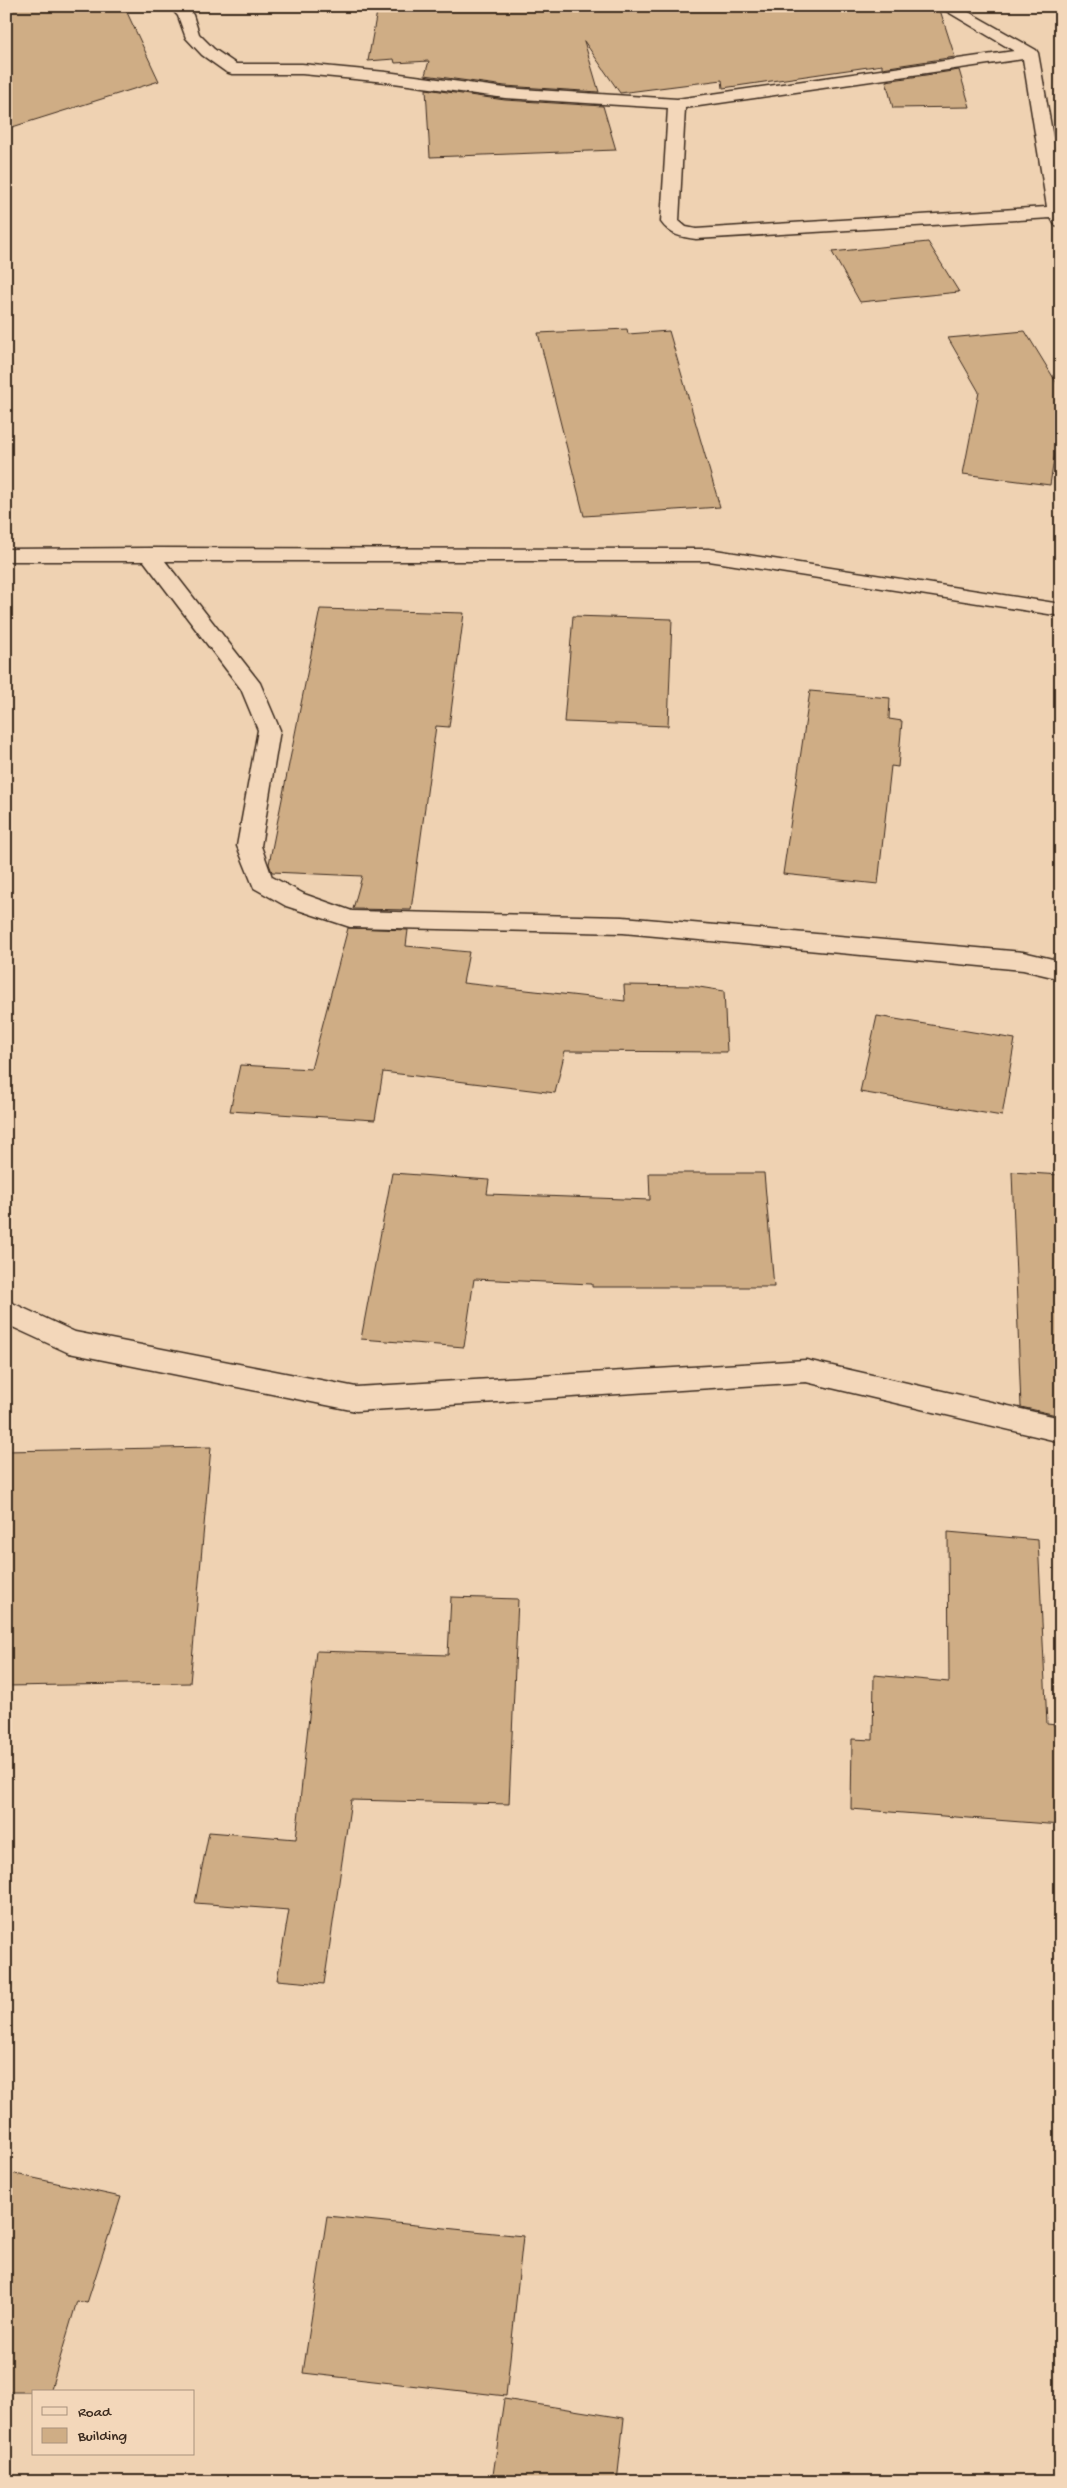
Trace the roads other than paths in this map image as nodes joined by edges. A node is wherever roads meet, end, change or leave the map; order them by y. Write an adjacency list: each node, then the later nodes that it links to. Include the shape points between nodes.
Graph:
1 (177, 6): 4 (street, via 185,15 192,35 208,52 232,69 302,69 505,93)
2 (946, 6): 3 (street)
3 (1030, 53): 4 (street); 5 (street)
4 (677, 104): 5 (street, via 670,222 680,231 696,234)
5 (1059, 216)
6 (6, 554): 7 (street)
7 (148, 554): 8 (street, via 709,555); 9 (street, via 252,688 269,730 249,846 262,882 295,900 350,919 623,925 1022,961)
8 (1061, 610)
9 (1061, 970)
10 (6, 1311): 11 (street, via 69,1342 356,1399 806,1371)
11 (1061, 1430)

